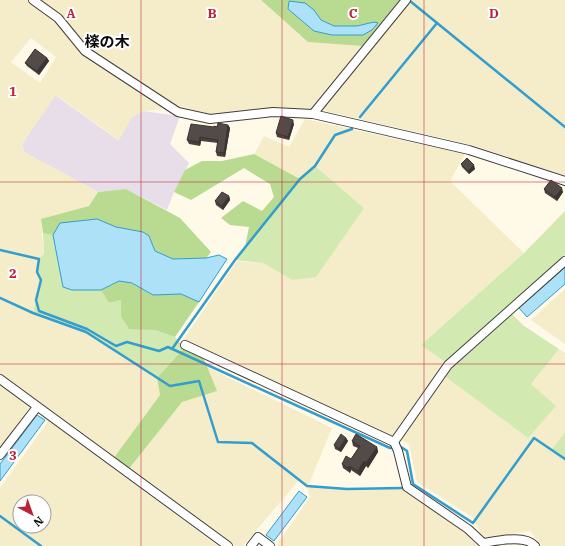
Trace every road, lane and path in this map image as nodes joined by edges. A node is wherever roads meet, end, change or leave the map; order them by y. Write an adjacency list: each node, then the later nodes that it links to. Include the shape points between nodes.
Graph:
1 (34, 0): 3 (street, via 58,18 85,51 178,112 210,119 273,112)
2 (406, 0): 3 (street)
3 (313, 114): 4 (street, via 469,150)
4 (565, 182)
5 (565, 261): 9 (street, via 448,365)
6 (185, 345): 9 (street)
7 (0, 379): 8 (street)
8 (37, 407): 10 (street); 11 (street)
9 (394, 442): 14 (street, via 407,487 468,529 483,543 523,539)
10 (0, 455)
11 (228, 546)
12 (251, 546): 13 (street, via 258,537)
13 (270, 546)
14 (535, 546)

